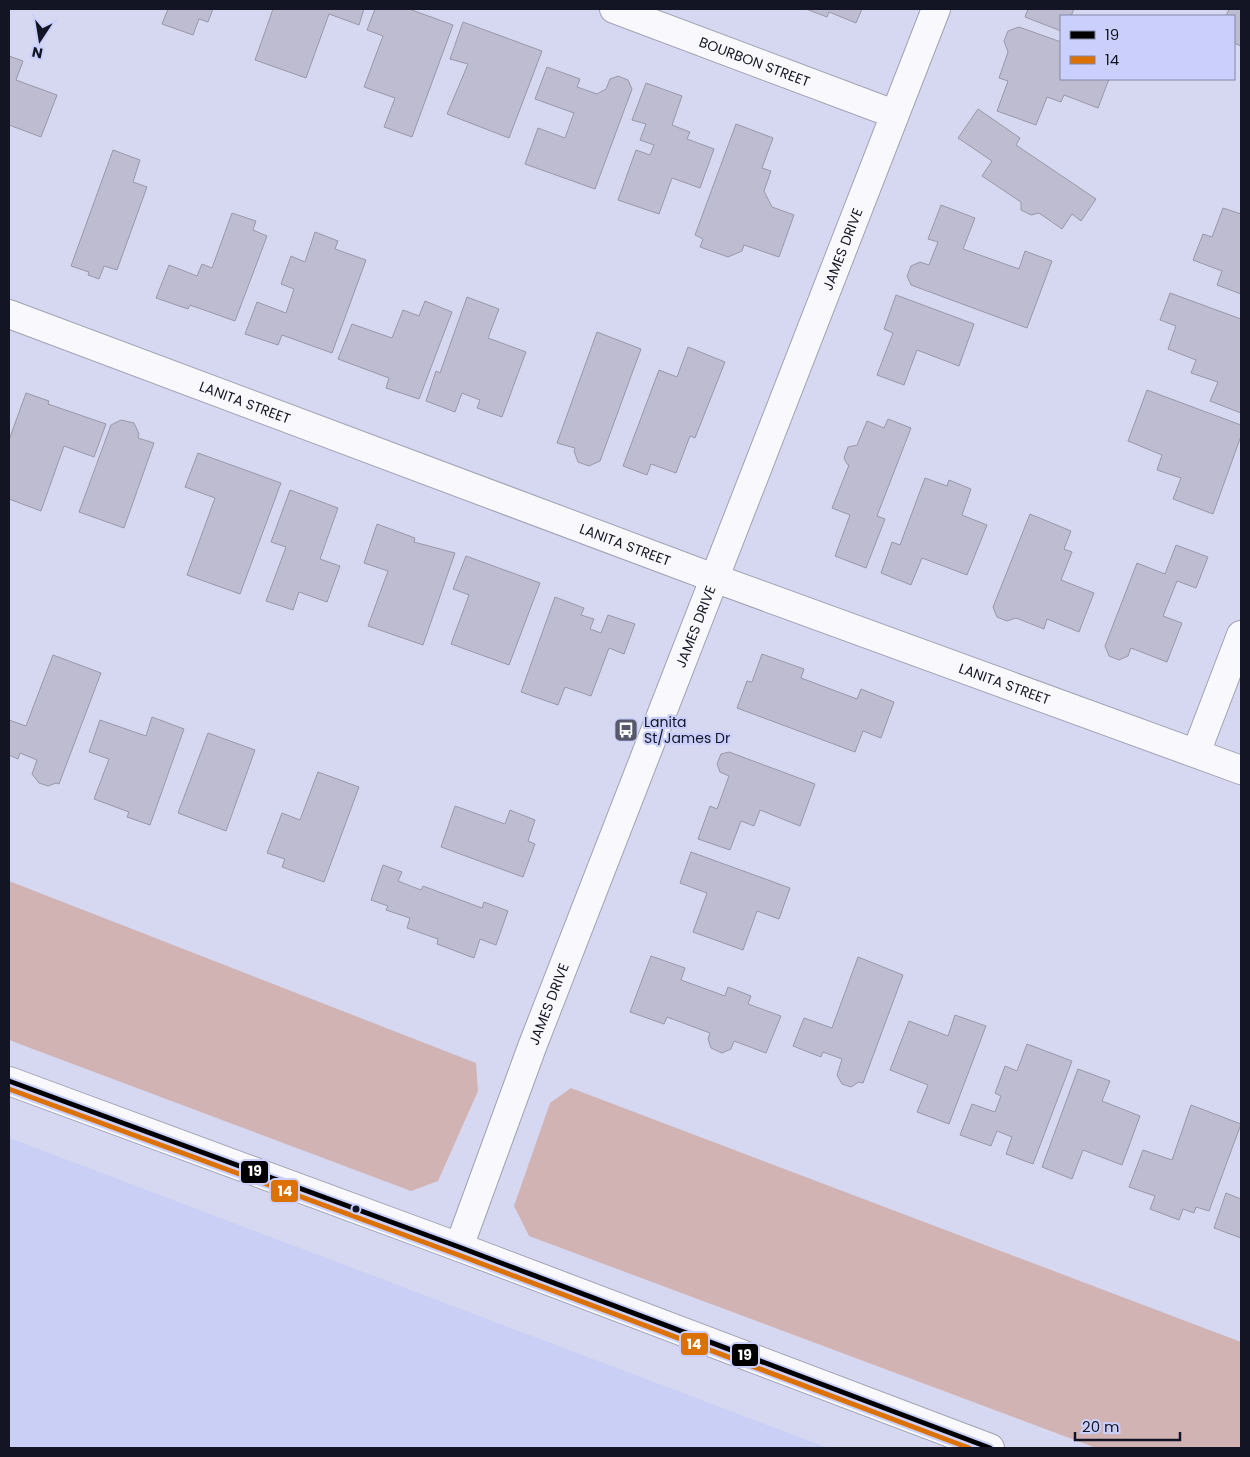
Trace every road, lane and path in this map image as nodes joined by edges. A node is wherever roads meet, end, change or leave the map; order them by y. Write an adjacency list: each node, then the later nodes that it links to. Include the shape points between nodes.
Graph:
1 (614, 9): 3 (street, BOURBON STREET)
2 (936, 9): 3 (street, JAMES DRIVE)
3 (894, 114): 5 (street, JAMES DRIVE)
4 (9, 314): 5 (street, LANITA STREET)
5 (714, 578): 7 (street, LANITA STREET); 10 (street, JAMES DRIVE, via 532,1047)
6 (1241, 635): 7 (street)
7 (1196, 753): 8 (street, LANITA STREET)
8 (1241, 770)
9 (9, 1082): 10 (street)
10 (459, 1247): 11 (street)
11 (990, 1448)

